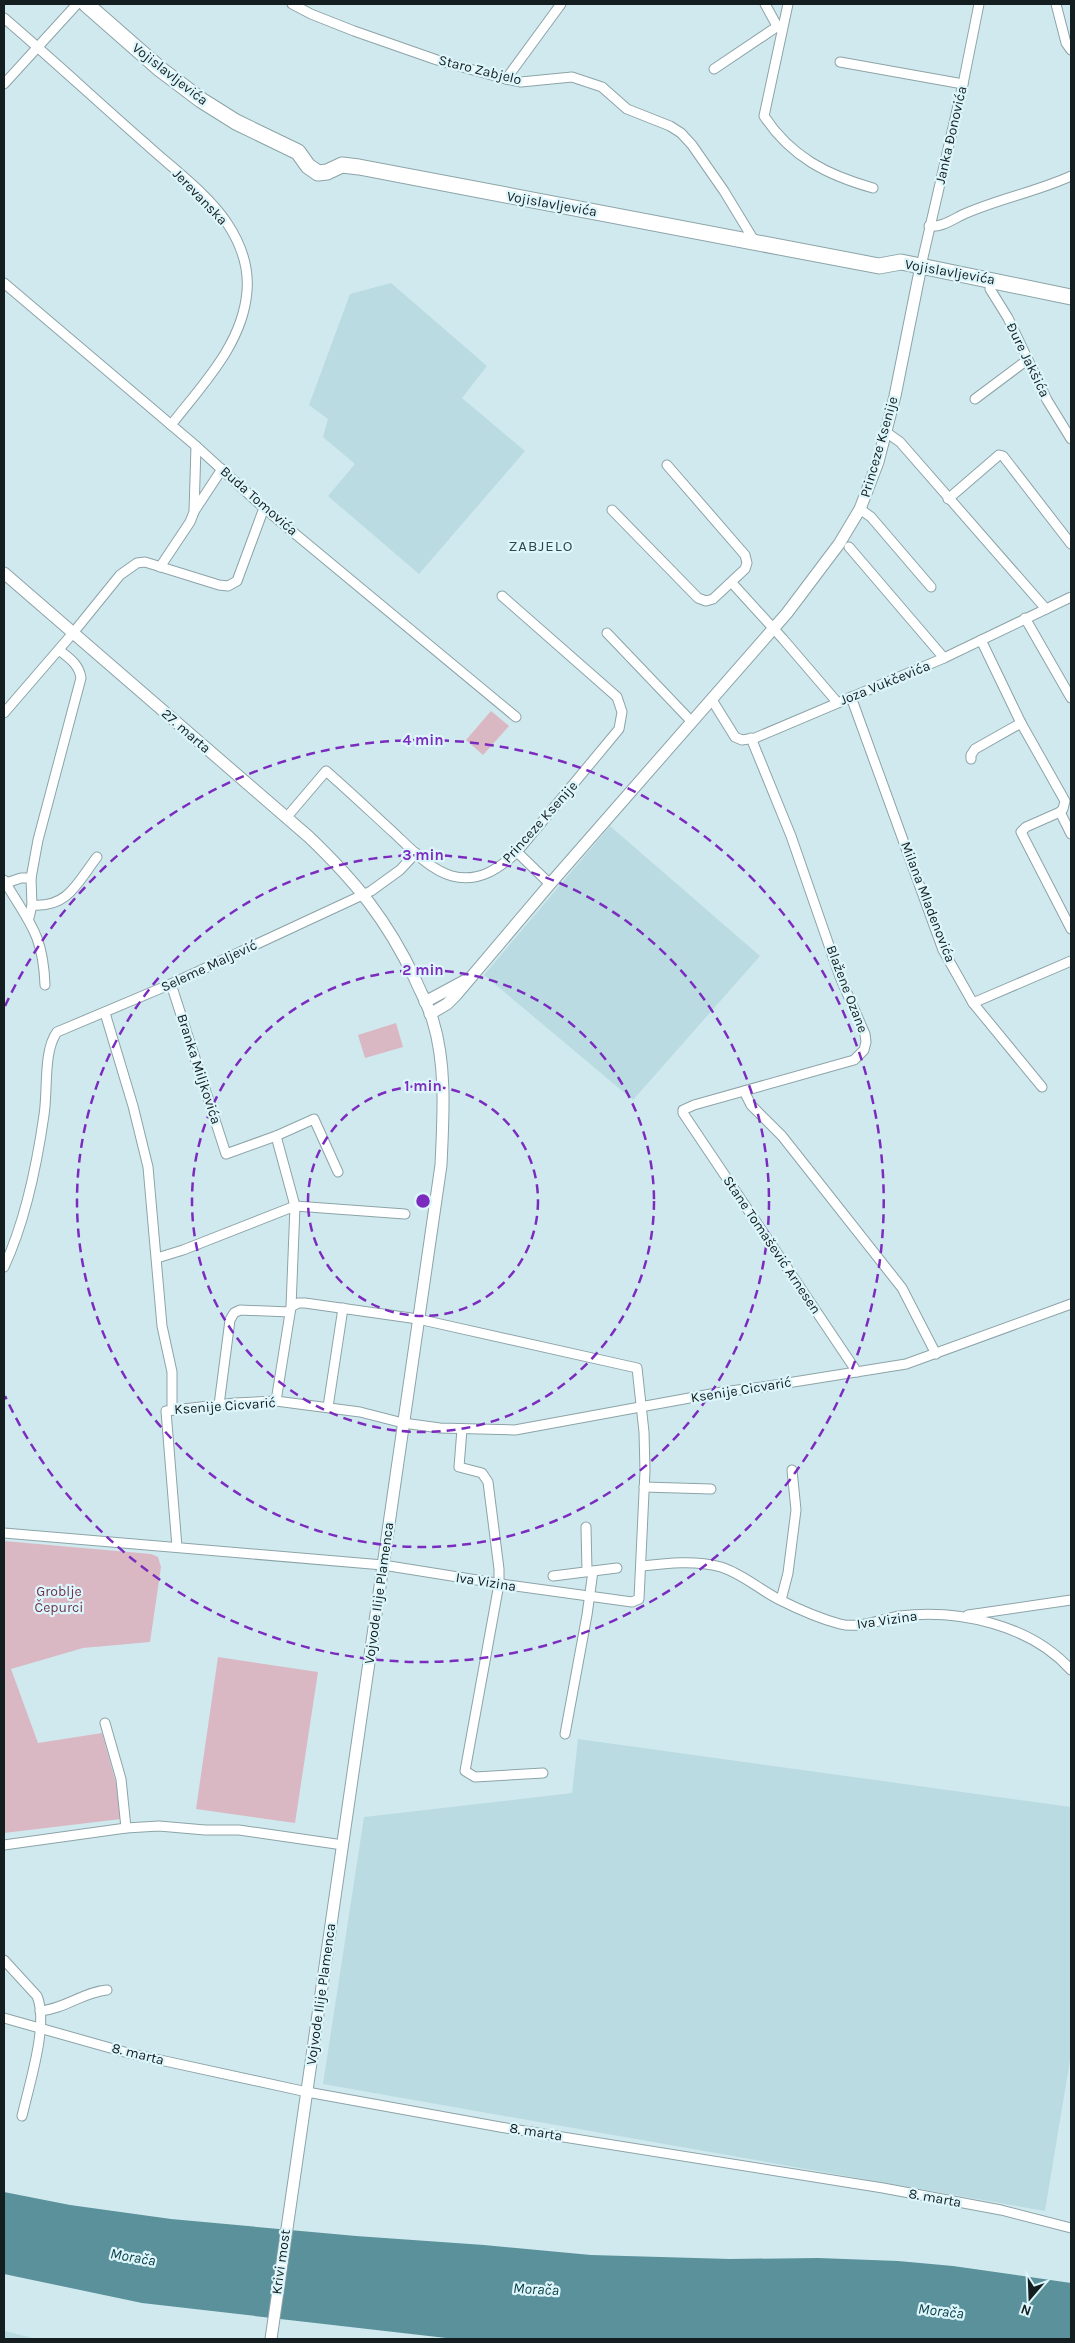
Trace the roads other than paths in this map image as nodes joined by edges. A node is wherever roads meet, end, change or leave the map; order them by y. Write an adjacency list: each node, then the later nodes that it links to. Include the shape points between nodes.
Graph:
1 (77, 4): 11 (street)
2 (86, 4): 21 (main road, Vojislavljevića, via 169,77 227,117 298,152 308,166 318,172 327,172 342,165 359,167)
3 (293, 4): 15 (street, Staro Zabjelo, via 311,14 437,60)
4 (561, 4): 15 (street)
5 (765, 4): 10 (street)
6 (788, 4): 10 (street)
7 (979, 4): 17 (street, Janka Đonovića)
8 (1056, 4): 12 (street, via 1066,43)
9 (4, 18): 11 (street, Jerevanska)
10 (781, 28): 14 (street); 19 (street, via 764,116 785,143 800,155 828,172)
11 (38, 47): 16 (street); 28 (street, Jerevanska, via 195,187 226,221 237,239 247,274 245,306 237,329 227,351)
12 (1071, 50)
13 (840, 62): 17 (street)
14 (714, 69)
15 (506, 79): 21 (street, Staro Zabjelo, via 521,82 572,78 591,82 602,87 627,110 681,133 724,191)
16 (4, 84)
17 (963, 84): 20 (street, Janka Đonovića)
18 (1071, 176): 20 (street, via 980,207 939,226)
19 (873, 188)
20 (929, 226): 22 (street, Janka Đonovića)
21 (755, 242): 22 (main road, Vojislavljevića, via 878,266 901,262)
22 (921, 266): 23 (main road, Vojislavljevića); 29 (street, Princeze Ksenije)
23 (990, 279): 25 (main road, Vojislavljevića); 26 (street, Đure Jakšića, via 990,289 1008,318)
24 (4, 283): 28 (street, Buda Tomovića)
25 (1071, 297)
26 (1027, 360): 27 (street); 30 (street, Đure Jakšića)
27 (976, 399)
28 (171, 425): 31 (street, Buda Tomovića)
29 (886, 432): 34 (street, via 896,438); 36 (street, Princeze Ksenije)
30 (1071, 437)
31 (196, 446): 33 (street, Buda Tomovića); 38 (street)
32 (667, 466): 43 (street, via 745,555 745,570)
33 (222, 469): 35 (street, Buda Tomovića); 38 (street)
34 (948, 499): 39 (street, via 999,455 1003,456); 47 (street)
35 (264, 508): 41 (street, via 237,581 228,586 219,585); 60 (street, Buda Tomovića)
36 (860, 509): 44 (street); 49 (street, Princeze Ksenije, via 821,571)
37 (612, 510): 43 (street, via 701,600 710,601)
38 (194, 512): 41 (street)
39 (1071, 544)
40 (849, 548): 54 (street)
41 (160, 567): 50 (street, via 145,562 130,566)
42 (4, 573): 50 (street, 27. marta)
43 (732, 584): 49 (street)
44 (931, 587)
45 (502, 596): 68 (street, Princeze Ksenije, via 617,697 622,712 619,729)
46 (1071, 597): 47 (street, Joza Vukčevića)
47 (1046, 609): 48 (street, Joza Vukčevića)
48 (1025, 618): 52 (street, Joza Vukčevića); 56 (street)
49 (773, 628): 57 (street, Princeze Ksenije); 58 (street)
50 (73, 633): 53 (street); 66 (street, 27. marta)
51 (607, 633): 61 (street)
52 (981, 640): 54 (street, Joza Vukčevića); 62 (street)
53 (59, 650): 59 (street); 71 (street, via 78,667 81,678)
54 (944, 658): 55 (street, Joza Vukčevića)
55 (851, 697): 58 (street, Joza Vukčevića); 83 (street, Milana Mladenovića, via 940,942)
56 (1071, 698)
57 (712, 700): 61 (street, Princeze Ksenije); 63 (street, via 733,735 742,740)
58 (837, 702): 63 (street, Joza Vukčevića)
59 (4, 713)
60 (516, 717)
61 (692, 722): 73 (street, Princeze Ksenije)
62 (1021, 723): 64 (street, via 975,749); 65 (street, via 1065,801)
63 (751, 738): 87 (street, Blažene Ozane, via 791,836 866,1042 862,1054 854,1060)
64 (972, 759)
65 (1060, 812): 67 (street); 77 (street, via 1021,832)
66 (286, 818): 69 (street, Princeze Ksenije, via 326,771); 74 (street, 27. marta, via 339,866)
67 (1071, 834)
68 (517, 852): 69 (street, Princeze Ksenije, via 491,873 465,878 451,876); 73 (street)
69 (416, 853): 74 (street, via 400,870)
70 (97, 857): 75 (street, via 61,901)
71 (31, 878): 72 (street); 75 (street)
72 (5, 881): 76 (street)
73 (550, 884): 79 (street, Princeze Ksenije)
74 (364, 894): 80 (street, Seleme Maljević); 82 (street, 27. marta, via 394,936)
75 (32, 905): 76 (street)
76 (29, 918): 81 (street, via 42,953)
77 (1071, 929)
78 (1071, 961): 83 (street)
79 (469, 978): 82 (street, Princeze Ksenije); 85 (street, Princeze Ksenije, via 447,1004)
80 (171, 984): 84 (street, Seleme Maljević); 89 (street, Branka Miljkovića, via 226,1154)
81 (45, 985)
82 (425, 1002): 85 (street, Vojvode Ilije Plamenca)
83 (973, 1003): 86 (street, Milana Mladenovića)
84 (105, 1014): 93 (street, via 146,1156); 94 (street, Seleme Maljević, via 60,1029 54,1036 39,1148)
85 (430, 1014): 98 (street, Vojvode Ilije Plamenca, via 442,1079 443,1125 441,1165)
86 (1042, 1087)
87 (744, 1091): 88 (street, Blažene Ozane, via 683,1110); 99 (street, via 748,1101 782,1136 902,1288)
88 (687, 1120): 100 (street, Stane Tomašević Arnesen)
89 (276, 1136): 90 (street, via 314,1119); 91 (street)
90 (338, 1172)
91 (296, 1206): 92 (street); 93 (street); 97 (street)
92 (405, 1214)
93 (157, 1258): 105 (street, via 162,1326 172,1372)
94 (4, 1267)
95 (1071, 1304): 99 (street, Ksenije Cicvarić)
96 (343, 1308): 97 (street, via 298,1303); 98 (street); 104 (street)
97 (290, 1310): 101 (street); 102 (street, via 240,1310 234,1313 230,1320)
98 (418, 1319): 103 (street, Iva Vizina, via 637,1368); 106 (street, Vojvode Ilije Plamenca)
99 (936, 1354): 100 (street, Ksenije Cicvarić, via 906,1364)
100 (857, 1372): 103 (street, Ksenije Cicvarić)
101 (276, 1401): 102 (street, Ksenije Cicvarić); 104 (street, Ksenije Cicvarić)
102 (219, 1404): 105 (street, Ksenije Cicvarić)
103 (641, 1406): 107 (street, Ksenije Cicvarić, via 515,1430); 109 (street, Iva Vizina)
104 (328, 1407): 106 (street, Ksenije Cicvarić, via 374,1414)
105 (169, 1410): 113 (street)
106 (403, 1423): 107 (street, Ksenije Cicvarić); 114 (street, Vojvode Ilije Plamenca)
107 (462, 1429): 119 (street, via 459,1467 482,1473 488,1482)
108 (792, 1470): 121 (street, via 796,1510)
109 (644, 1487): 110 (street); 115 (street, Iva Vizina)
110 (711, 1489)
111 (586, 1527): 117 (street)
112 (4, 1533): 113 (street, Iva Vizina)
113 (177, 1547): 114 (street, Iva Vizina)
114 (383, 1565): 119 (street, Iva Vizina); 130 (street, Vojvode Ilije Plamenca)
115 (642, 1566): 120 (street, Iva Vizina, via 640,1594 636,1601); 121 (street, Iva Vizina, via 708,1564 732,1571)
116 (617, 1568): 117 (street)
117 (590, 1571): 118 (street); 120 (street)
118 (553, 1576)
119 (499, 1584): 120 (street, Iva Vizina); 127 (street, via 464,1771 475,1777)
120 (590, 1595): 126 (street)
121 (781, 1600): 123 (street, Iva Vizina, via 841,1624 907,1616)
122 (1071, 1600): 123 (street)
123 (954, 1617): 124 (street, Iva Vizina, via 976,1619 1024,1636 1047,1649)
124 (1071, 1670)
125 (105, 1723): 128 (street, via 121,1779)
126 (565, 1734)
127 (543, 1773)
128 (126, 1828): 129 (street); 130 (street, via 223,1829)
129 (4, 1845)
130 (343, 1845): 137 (street, Vojvode Ilije Plamenca)
131 (4, 1960): 133 (street, via 37,1996)
132 (107, 1990): 133 (street, via 88,1993 60,2008)
133 (40, 2011): 135 (street)
134 (5, 2018): 135 (street, 8. marta); 136 (street)
135 (41, 2027): 137 (street, 8. marta, via 128,2052); 138 (street)
136 (4, 2028)
137 (307, 2092): 139 (street, Vojvode Ilije Plamenca); 140 (street, 8. marta, via 500,2127 893,2190 1001,2210)
138 (22, 2116)
139 (292, 2185): 141 (street, Krivi most)
140 (1071, 2228)
141 (271, 2339)

